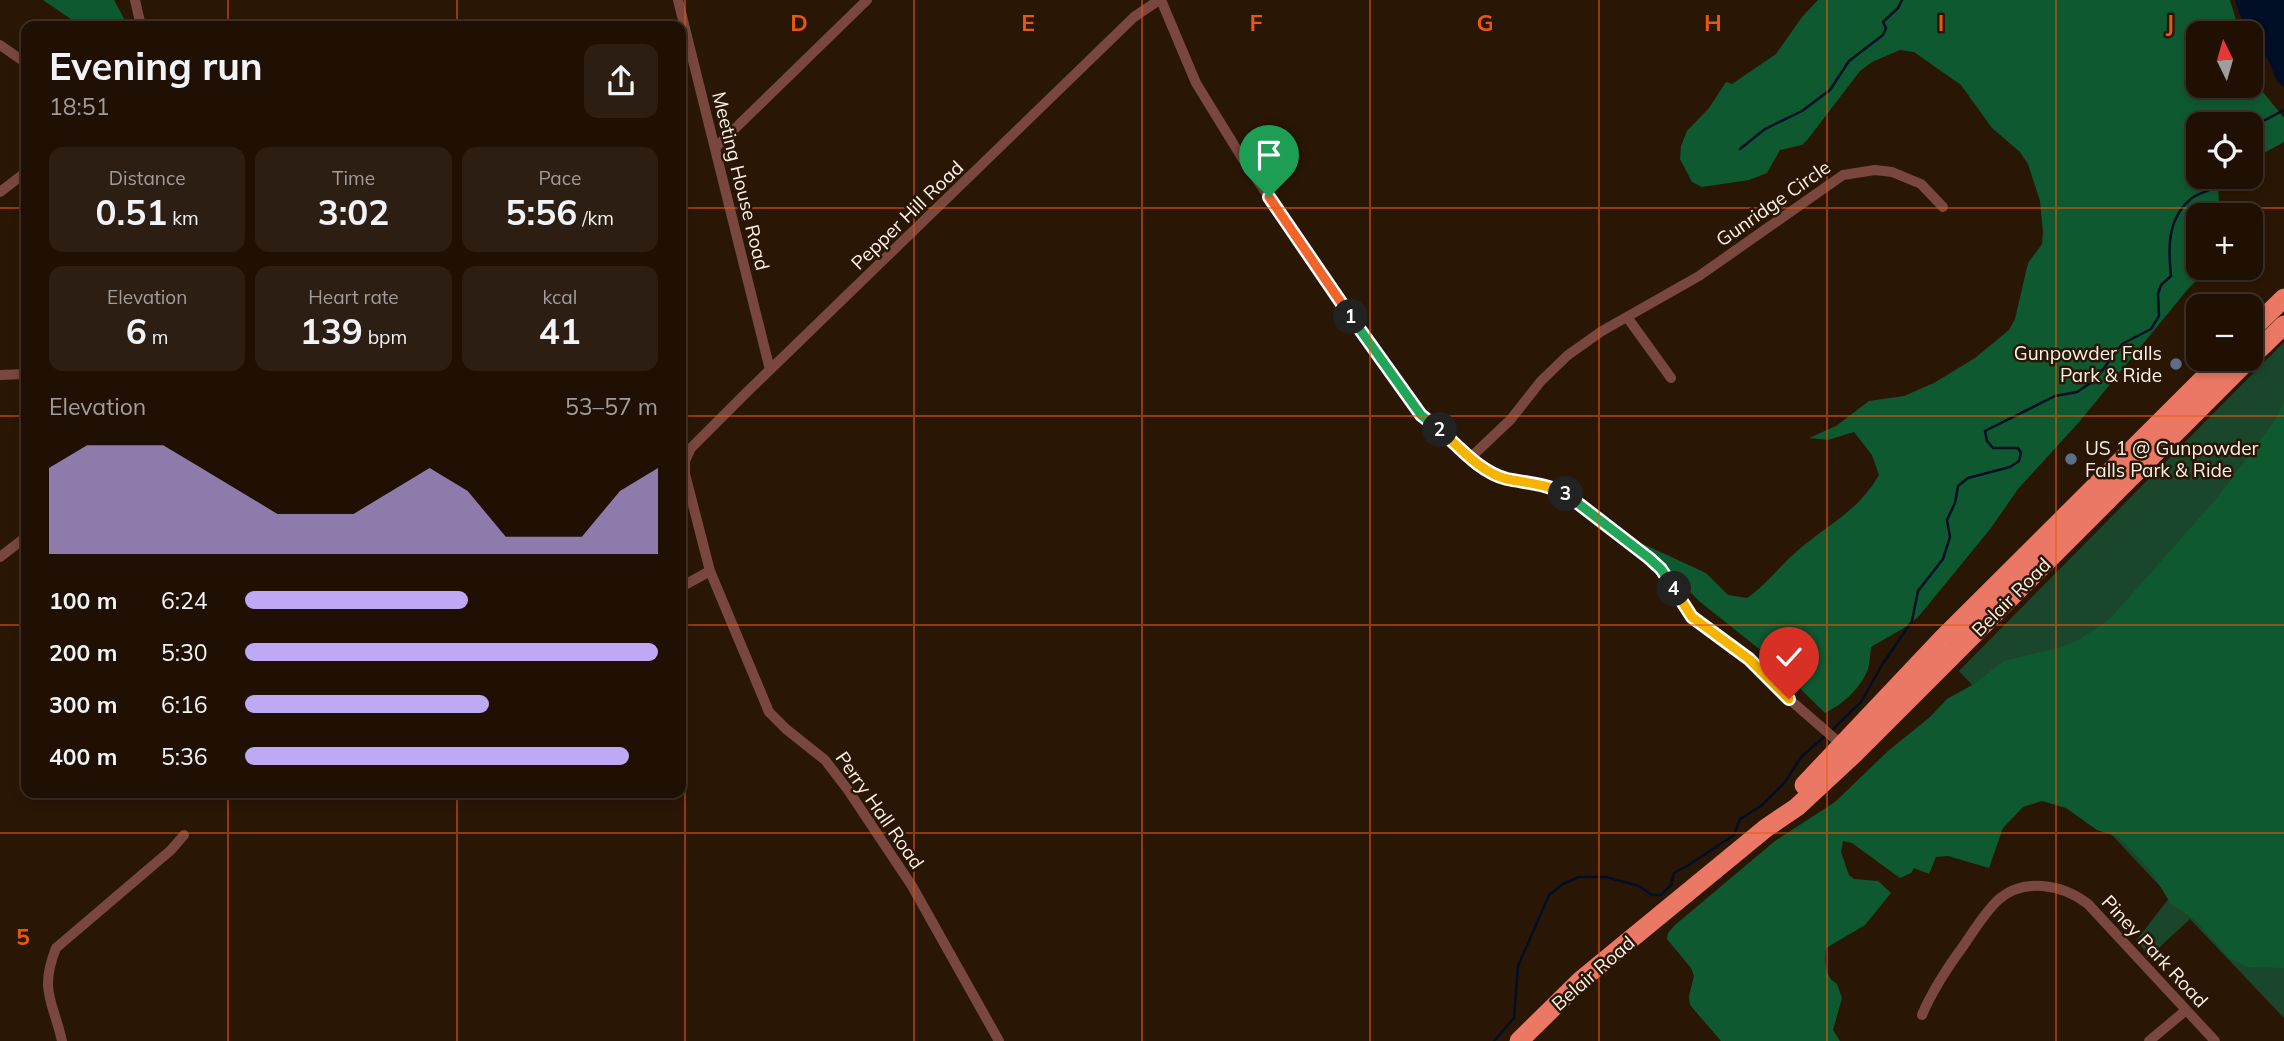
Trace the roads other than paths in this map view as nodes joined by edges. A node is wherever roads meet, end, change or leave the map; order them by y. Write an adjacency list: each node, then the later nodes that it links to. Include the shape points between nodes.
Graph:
1 (135, 0): 5 (street)
2 (678, 0): 6 (street, Meeting House Road)
3 (867, 0): 10 (street)
4 (1160, 0): 19 (street, Pepper Hill Road, via 1125,27); 25 (street, via 1196,83 1244,161 1421,415)
5 (140, 21)
6 (683, 21)
7 (686, 32): 10 (street, Meeting House Road)
8 (0, 45): 9 (street)
9 (21, 60)
10 (715, 148): 19 (street, Meeting House Road)
11 (21, 176): 12 (street)
12 (0, 192)
13 (1943, 207): 15 (street, Gunridge Circle, via 1921,184 1892,172 1843,175 1699,276)
14 (2284, 298): 16 (highway)
15 (1627, 317): 24 (street); 25 (street, Gunridge Circle, via 1568,355)
16 (2263, 318)
17 (2284, 325): 18 (highway, Belair Road)
18 (2263, 345)
19 (770, 370): 26 (street, Pepper Hill Road)
20 (2211, 371): 32 (highway, Belair Road)
21 (2236, 371): 32 (highway, Belair Road)
22 (21, 374): 23 (street)
23 (0, 375)
24 (1671, 378)
25 (1471, 457): 32 (street, via 1506,479 1550,487 1575,499 1661,569 1692,617 1749,659)
26 (686, 459)
27 (686, 474): 30 (street, Perry Hall Road)
28 (21, 541): 29 (street)
29 (0, 558)
30 (710, 571): 31 (street); 37 (street, Perry Hall Road, via 769,712 825,760 842,781 912,886)
31 (686, 584)
32 (1838, 741): 38 (highway, Belair Road, via 1797,807 1581,980)
33 (184, 835): 36 (street, via 56,948 47,987)
34 (2185, 1011): 35 (street, Piney Park Road, via 2088,904 2075,894 2042,886 2009,892 1998,901 1945,971); 39 (street); 40 (street, Piney Park Road)
35 (1922, 1015)
36 (62, 1041)
37 (999, 1041)
38 (1519, 1041)
39 (2149, 1041)
40 (2215, 1041)

